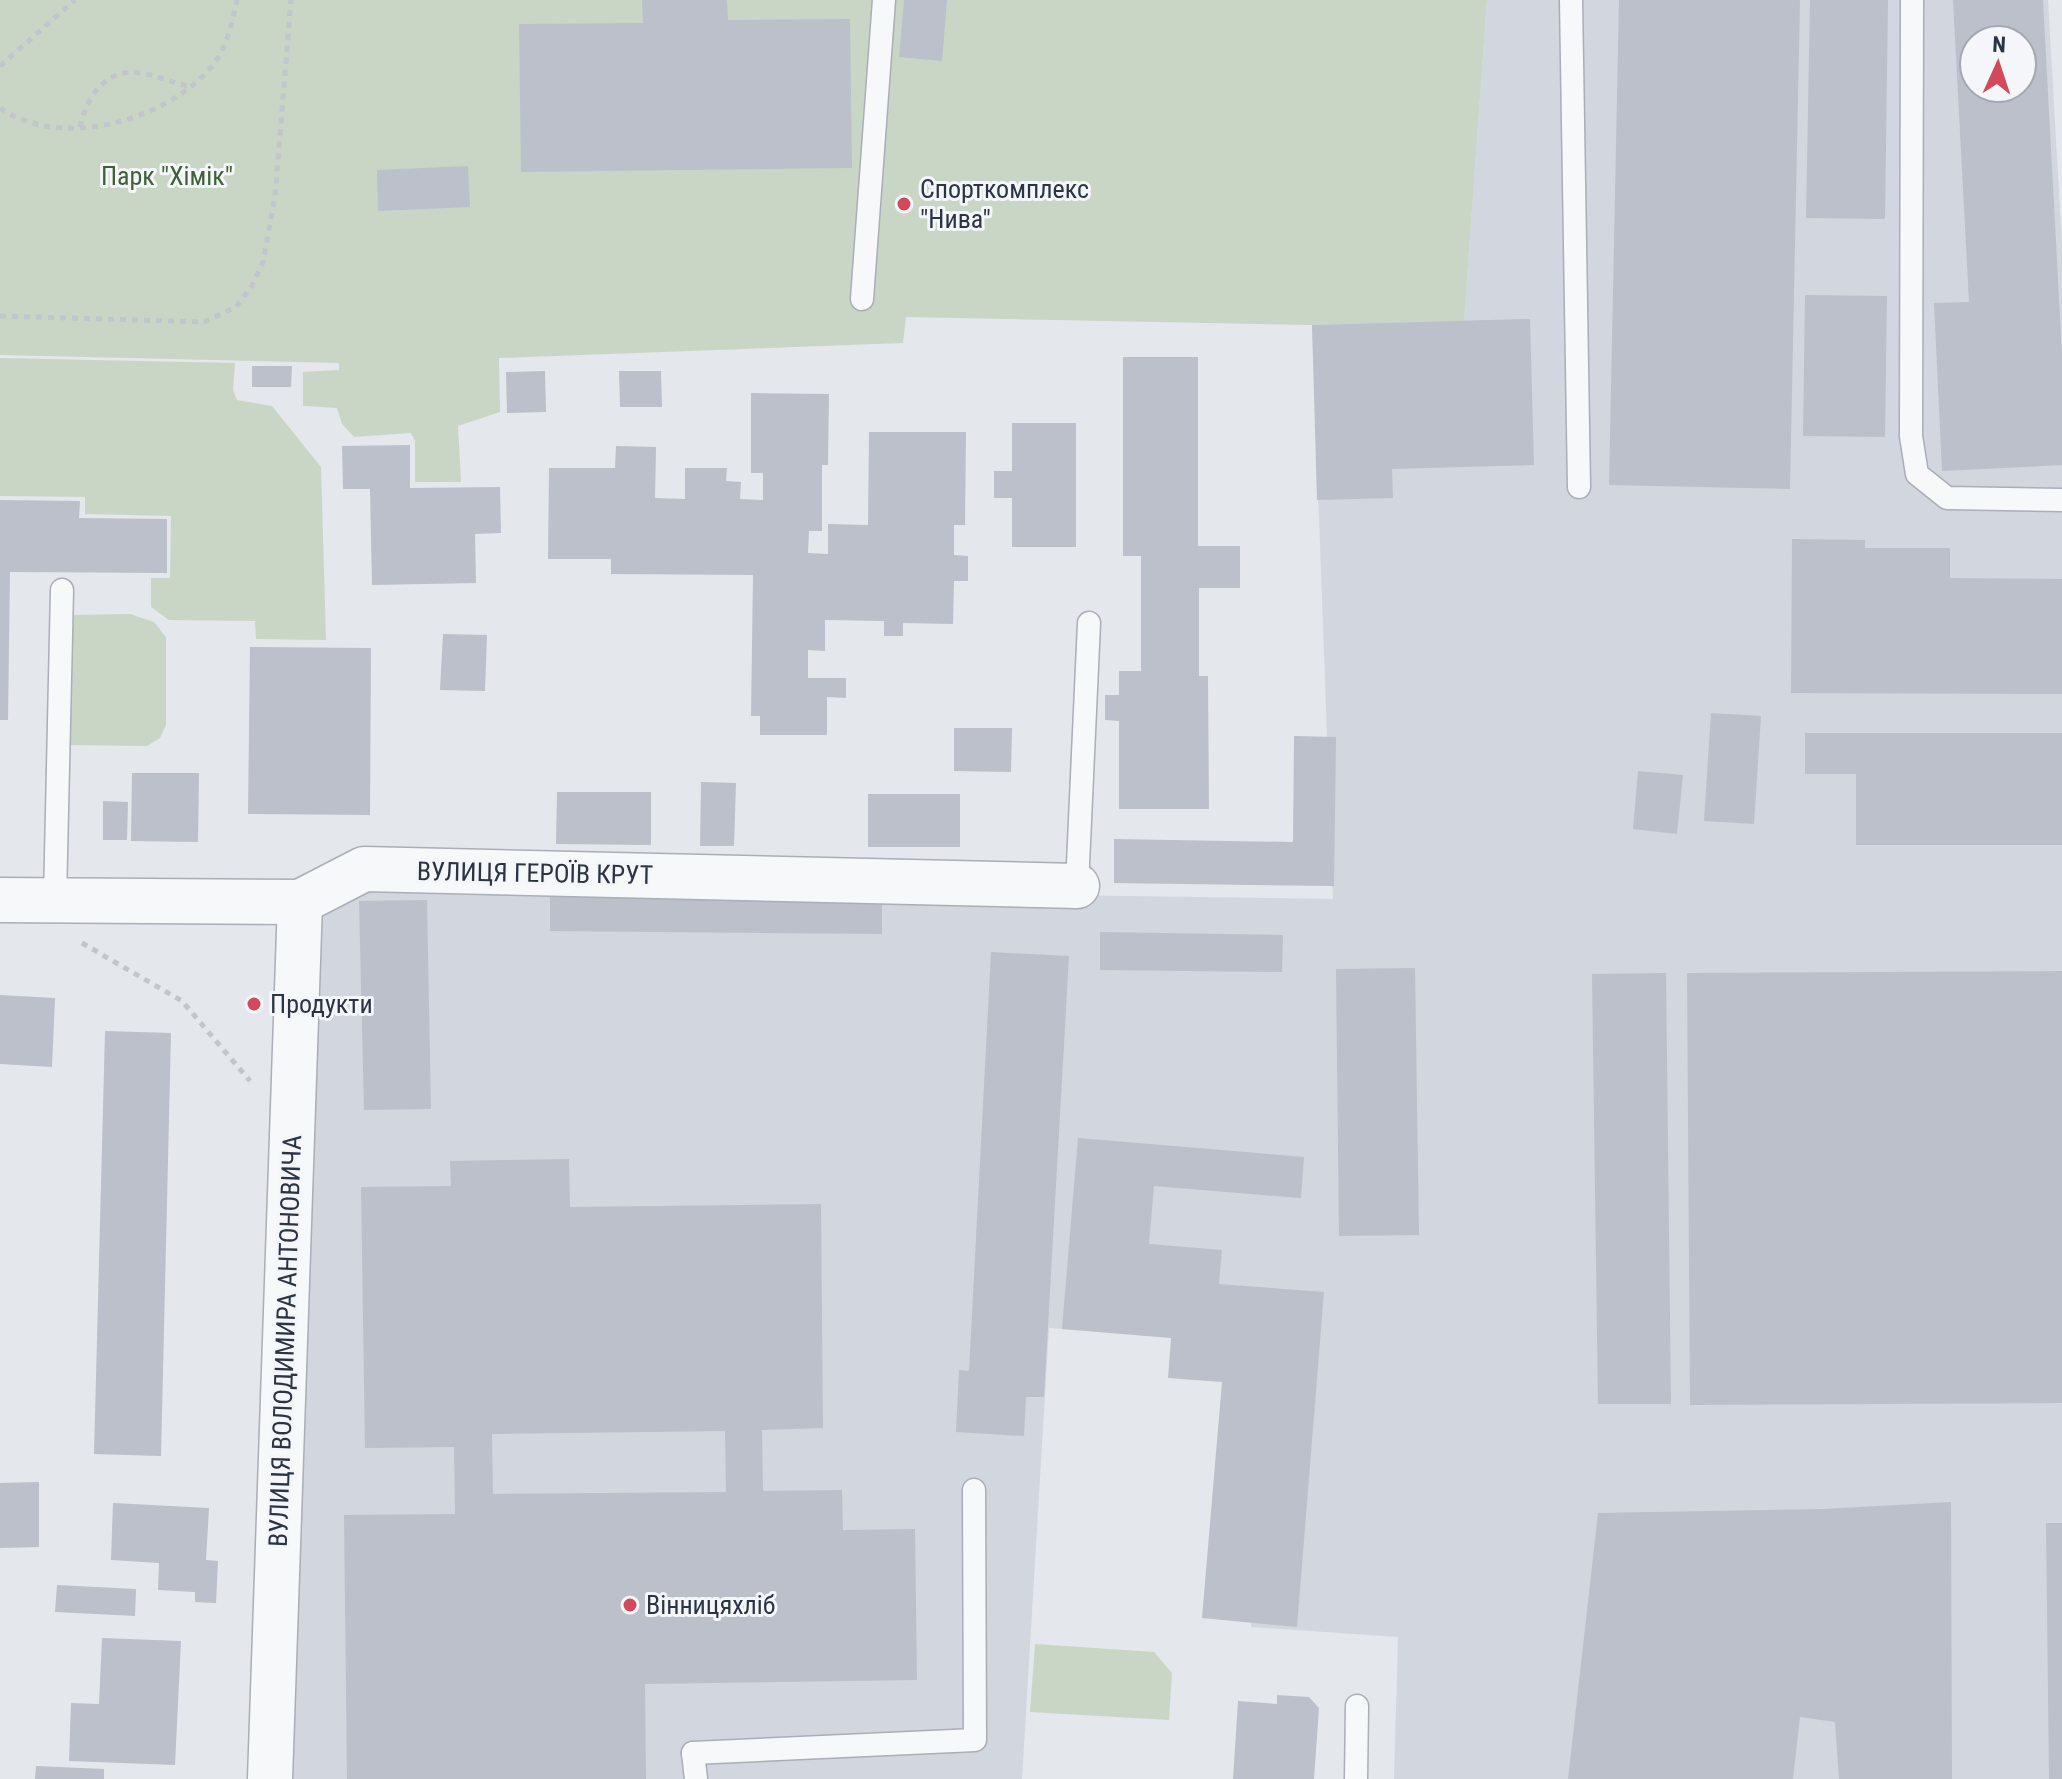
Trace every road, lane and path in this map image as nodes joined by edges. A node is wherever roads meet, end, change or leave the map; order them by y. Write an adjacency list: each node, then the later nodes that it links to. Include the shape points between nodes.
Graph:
1 (75, 0): 7 (path)
2 (237, 0): 8 (path, via 216,62)
3 (291, 0): 12 (path, via 275,197 263,262 236,307 204,322)
4 (884, 0): 11 (lane)
5 (1571, 0): 13 (lane)
6 (1912, 0): 14 (lane, via 1911,436 1917,474 1947,498)
7 (0, 66)
8 (190, 87): 10 (path, via 137,118); 10 (path, via 123,72 91,96)
9 (0, 108): 10 (path, via 34,123)
10 (80, 127)
11 (862, 299)
12 (0, 316)
13 (1579, 487)
14 (2062, 500)
15 (62, 590): 19 (lane)
16 (1089, 623): 17 (lane)
17 (1077, 886): 20 (street, ВУЛИЦЯ ГЕРОЇВ КРУТ, via 364,869)
18 (0, 900): 19 (street, ВУЛИЦЯ ГЕРОЇВ КРУТ)
19 (55, 900): 20 (street, ВУЛИЦЯ ГЕРОЇВ КРУТ)
20 (300, 902): 25 (street, ВУЛИЦЯ ВОЛОДИМИРА АНТОНОВИЧА)
21 (82, 943): 22 (path, via 182,1001 250,1080)
22 (251, 1093)
23 (974, 1490): 26 (lane, via 975,1740 693,1753)
24 (1357, 1706): 27 (lane)
25 (270, 1779)
26 (694, 1779)
27 (1356, 1779)

